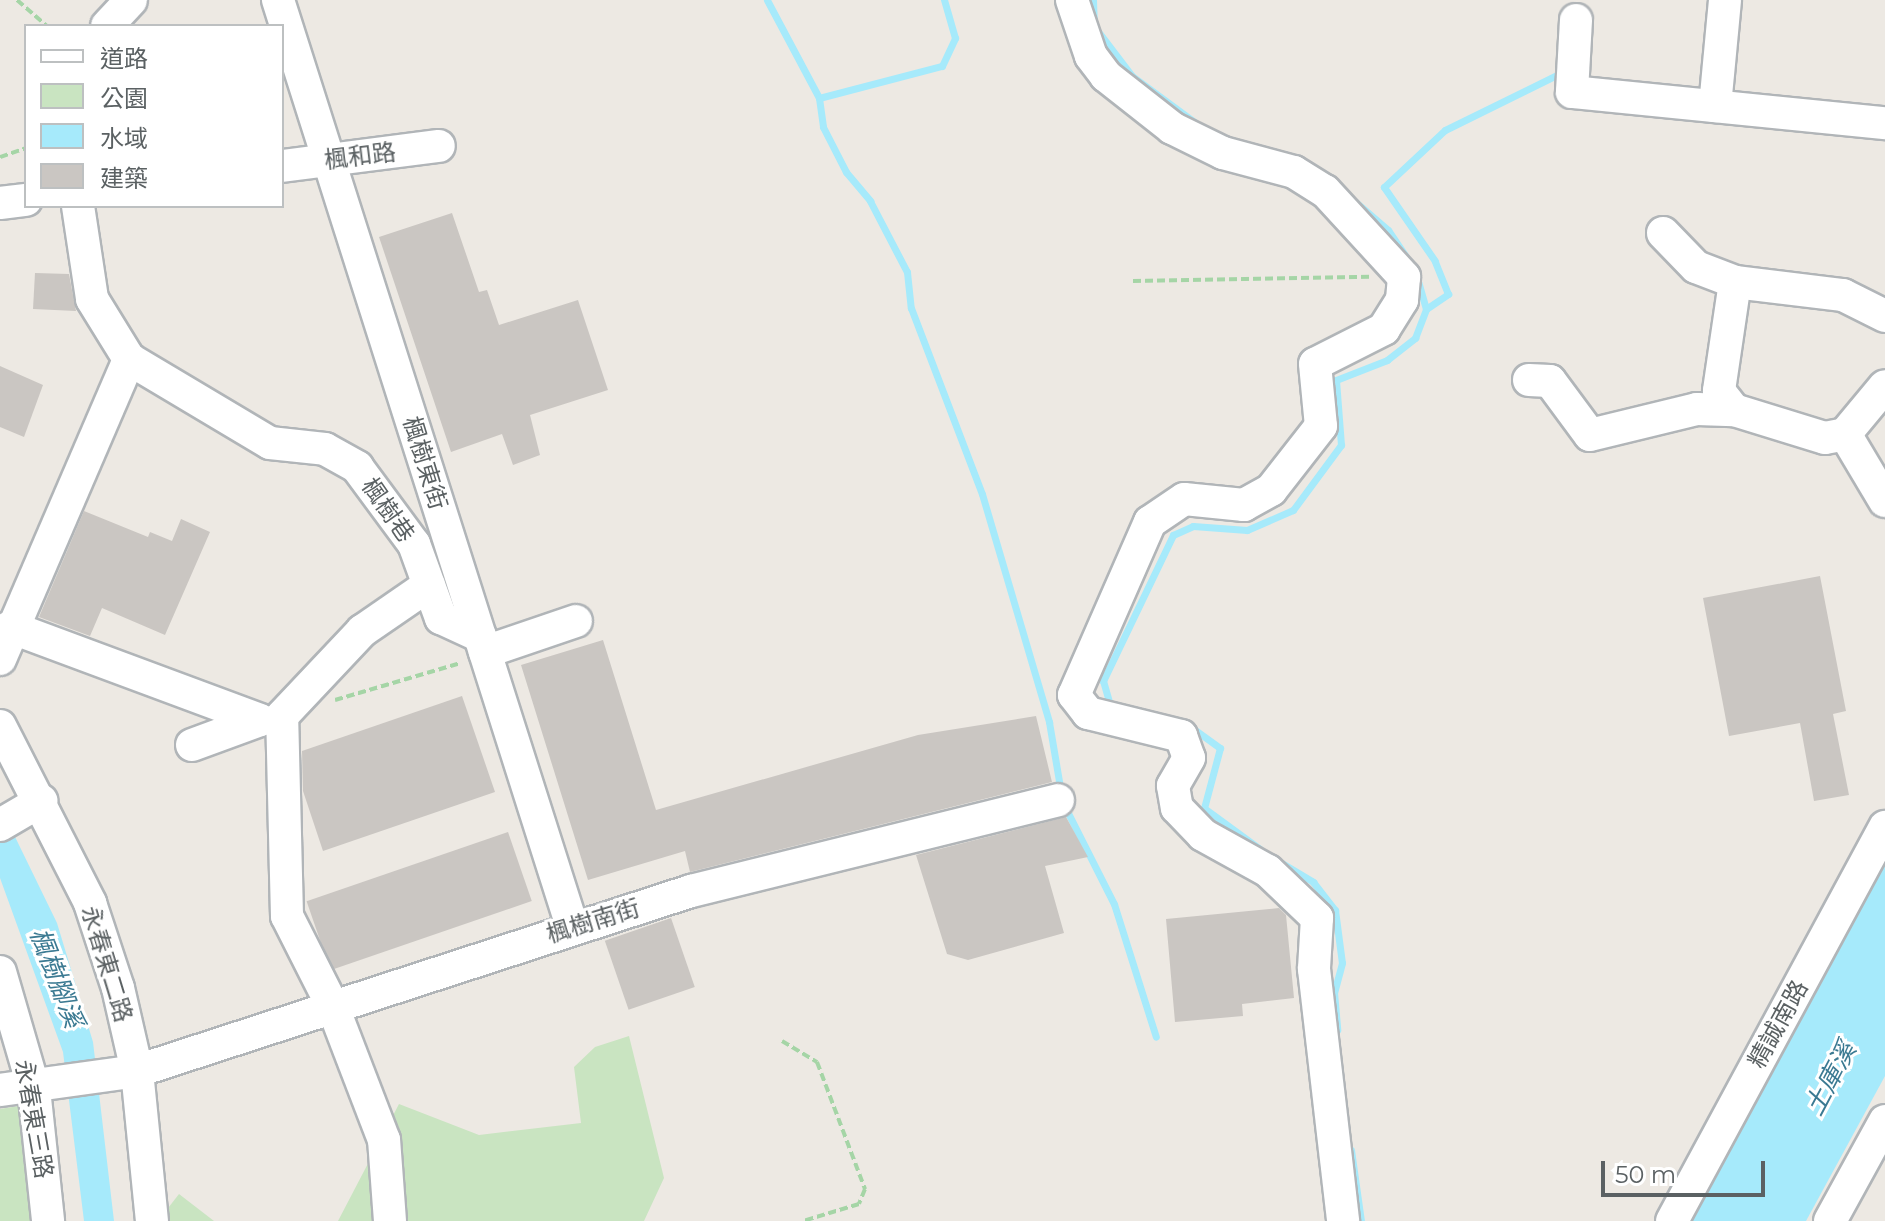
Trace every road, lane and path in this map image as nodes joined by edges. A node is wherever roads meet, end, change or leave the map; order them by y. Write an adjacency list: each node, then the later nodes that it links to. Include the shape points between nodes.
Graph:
1 (17, 0): 7 (path)
2 (131, 0): 8 (street)
3 (281, 0): 14 (street, 楓樹東街)
4 (1072, 0): 20 (street, via 1106,76 1172,128 1223,153 1294,172 1325,191)
5 (1725, 0): 9 (street)
6 (1576, 20): 9 (street, via 1572,92)
7 (45, 24)
8 (109, 24)
9 (1715, 106): 10 (street)
10 (1885, 123)
11 (439, 146): 14 (street, 楓和路)
12 (24, 149): 13 (path)
13 (0, 157)
14 (330, 159): 15 (street, 楓和路); 33 (street, 楓樹東街)
15 (284, 166)
16 (24, 200): 17 (street)
17 (0, 203)
18 (78, 208): 24 (street, 楓樹巷, via 92,299)
19 (1663, 233): 22 (street, via 1696,267)
20 (1404, 277): 21 (path); 54 (street, via 1402,300 1384,329 1315,364 1321,426 1271,490 1244,505 1184,499 1150,522 1074,695 1088,713 1181,736 1189,758 1173,786 1177,808 1203,835 1268,871 1317,918 1314,969)
21 (1133, 281)
22 (1735, 282): 23 (street, via 1843,295); 27 (street, via 1717,371 1719,391)
23 (1885, 316)
24 (129, 359): 30 (street, 楓樹巷, via 270,443 325,449 357,467 414,544); 32 (street)
25 (1529, 380): 27 (street, via 1550,381 1590,435 1697,409)
26 (1885, 386): 28 (street)
27 (1734, 410): 28 (street, via 1825,438)
28 (1845, 434): 29 (street)
29 (1885, 501)
30 (429, 585): 33 (street, 楓樹巷, via 441,618); 44 (street, via 362,631 282,716 287,916)
31 (576, 621): 33 (street)
32 (10, 627): 34 (street); 37 (street, via 260,720)
33 (482, 644): 35 (path); 42 (street, 楓樹東街)
34 (0, 659)
35 (325, 703)
36 (0, 726): 39 (street, 永春東二路)
37 (192, 745)
38 (1058, 800): 42 (street, 楓樹南街)
39 (41, 801): 40 (street); 46 (street, 永春東二路, via 90,903)
40 (0, 825)
41 (1885, 827): 55 (street, 精誠南路)
42 (572, 926): 44 (street, 楓樹南街)
43 (0, 972): 47 (street, 永春東三路)
44 (333, 1007): 46 (street, 楓樹南街); 52 (street, via 384,1140)
45 (782, 1041): 53 (path, via 817,1062 865,1189 859,1204)
46 (137, 1071): 47 (street, 楓樹南街); 51 (street, 永春東二路)
47 (34, 1089): 48 (street); 50 (street, 永春東三路)
48 (0, 1090)
49 (1885, 1121): 56 (street)
50 (48, 1221)
51 (152, 1221)
52 (390, 1221)
53 (803, 1221)
54 (1343, 1221)
55 (1672, 1221)
56 (1830, 1221)

